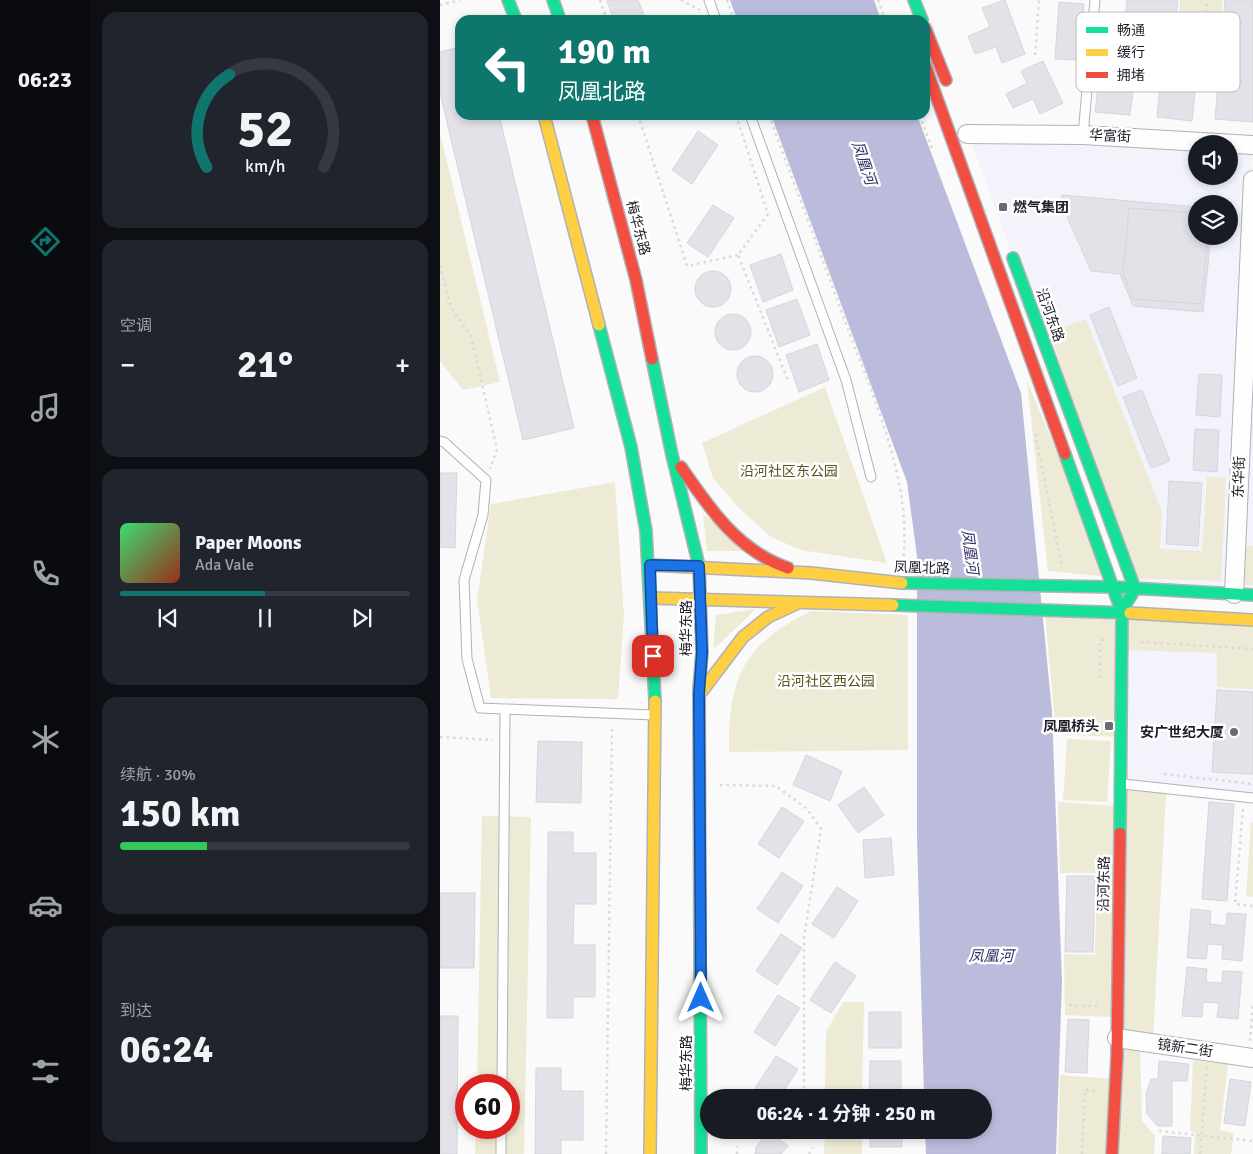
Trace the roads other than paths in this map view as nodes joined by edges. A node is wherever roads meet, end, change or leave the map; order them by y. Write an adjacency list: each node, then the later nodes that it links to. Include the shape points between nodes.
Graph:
1 (508, 0): 7 (main road)
2 (553, 0): 8 (main road)
3 (709, 0): 9 (lane)
4 (902, 0): 6 (main road)
5 (914, 0): 10 (main road)
6 (906, 13)
7 (514, 15)
8 (558, 15)
9 (714, 15)
10 (920, 15)
11 (930, 40): 13 (main road)
12 (930, 79): 30 (main road, 沿河东路)
13 (950, 90)
14 (1087, 92): 19 (lane)
15 (545, 120): 27 (main road, via 631,447)
16 (593, 120): 25 (main road, 梅华东路, via 636,280)
17 (752, 120): 26 (lane, via 846,380)
18 (967, 134): 19 (street, 华富街)
19 (1083, 134): 20 (street, 华富街)
20 (1253, 145)
21 (1253, 180): 23 (street, 东华街)
22 (1009, 246): 31 (main road, 沿河东路)
23 (1248, 397): 32 (street, 东华街)
24 (440, 441): 40 (lane, via 486,480 483,515 464,580 467,659 480,708)
25 (672, 455): 28 (main road, 梅华东路); 29 (main road, via 713,512 743,543 777,565)
26 (871, 477)
27 (650, 565): 28 (main road, 凤凰北路); 34 (main road)
28 (699, 566): 29 (main road, 凤凰北路); 35 (main road, 梅华东路)
29 (811, 573): 30 (main road, 凤凰北路, via 906,583)
30 (1113, 587): 31 (main road, 凤凰北路); 37 (main road, 沿河东路)
31 (1135, 589): 32 (main road, 凤凰北路); 37 (main road, 沿河东路)
32 (1234, 594): 33 (main road, 凤凰北路)
33 (1253, 595)
34 (651, 598): 35 (main road); 41 (main road)
35 (702, 599): 36 (main road); 39 (main road, 梅华东路)
36 (801, 601): 37 (main road); 39 (main road, via 768,617 743,636)
37 (1122, 613): 38 (main road); 42 (main road, 沿河东路)
38 (1253, 620)
39 (699, 695): 50 (main road, 梅华东路)
40 (506, 709): 41 (lane); 46 (lane)
41 (656, 715): 49 (main road)
42 (1120, 784): 43 (lane); 44 (main road, 沿河东路)
43 (1249, 798)
44 (1117, 1038): 45 (street, 镜新二街); 51 (main road, 沿河东路)
45 (1251, 1058)
46 (502, 1074)
47 (501, 1139): 48 (lane)
48 (501, 1154)
49 (650, 1154)
50 (701, 1154)
51 (1112, 1154)

